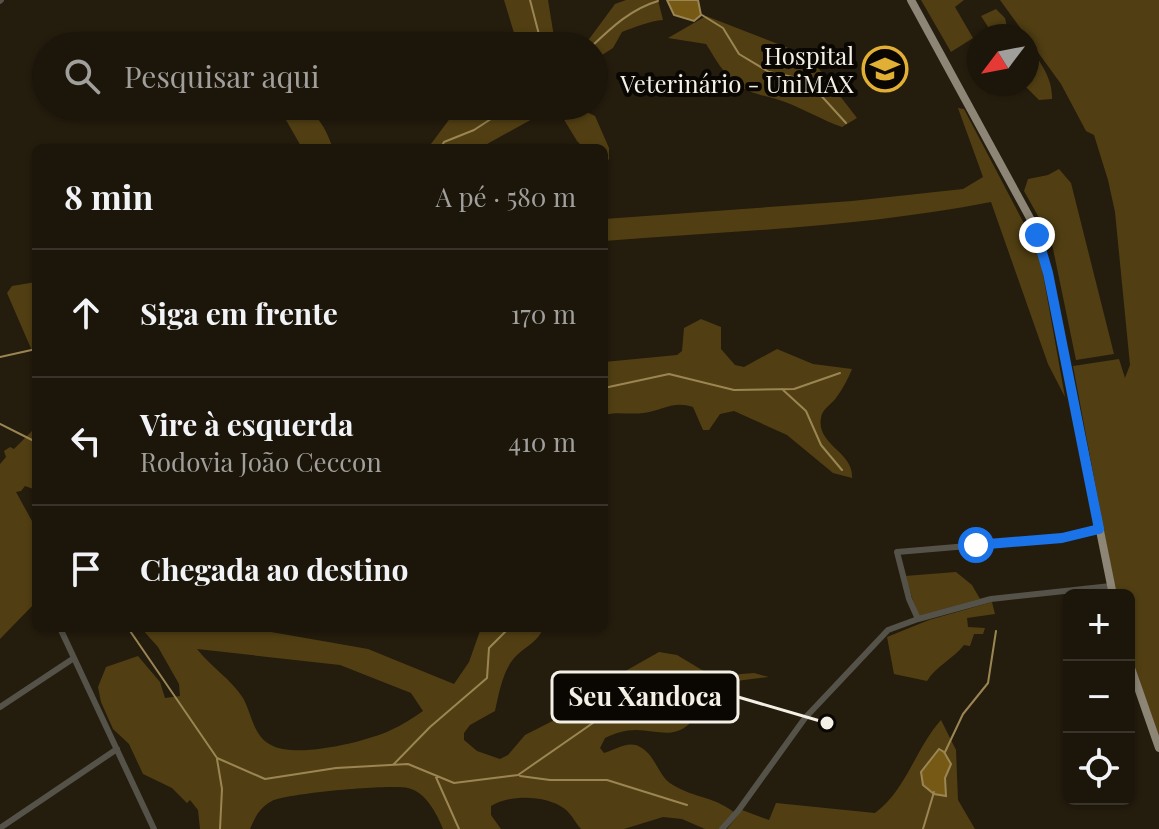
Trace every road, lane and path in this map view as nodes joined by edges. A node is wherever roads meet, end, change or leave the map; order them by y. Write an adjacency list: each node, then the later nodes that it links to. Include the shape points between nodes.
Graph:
1 (911, 0): 2 (main road, via 1037,235)
2 (1099, 529): 3 (main road); 5 (street, via 1062,538 897,552)
3 (1112, 589)
4 (1063, 594): 5 (street, via 991,599)
5 (918, 619): 14 (street, via 883,634 824,696)
6 (62, 632): 7 (street)
7 (74, 658): 9 (street); 11 (street)
8 (1135, 679): 10 (main road)
9 (0, 707)
10 (1159, 748)
11 (117, 749): 12 (street); 13 (street)
12 (0, 828)
13 (154, 829)
14 (722, 829)

